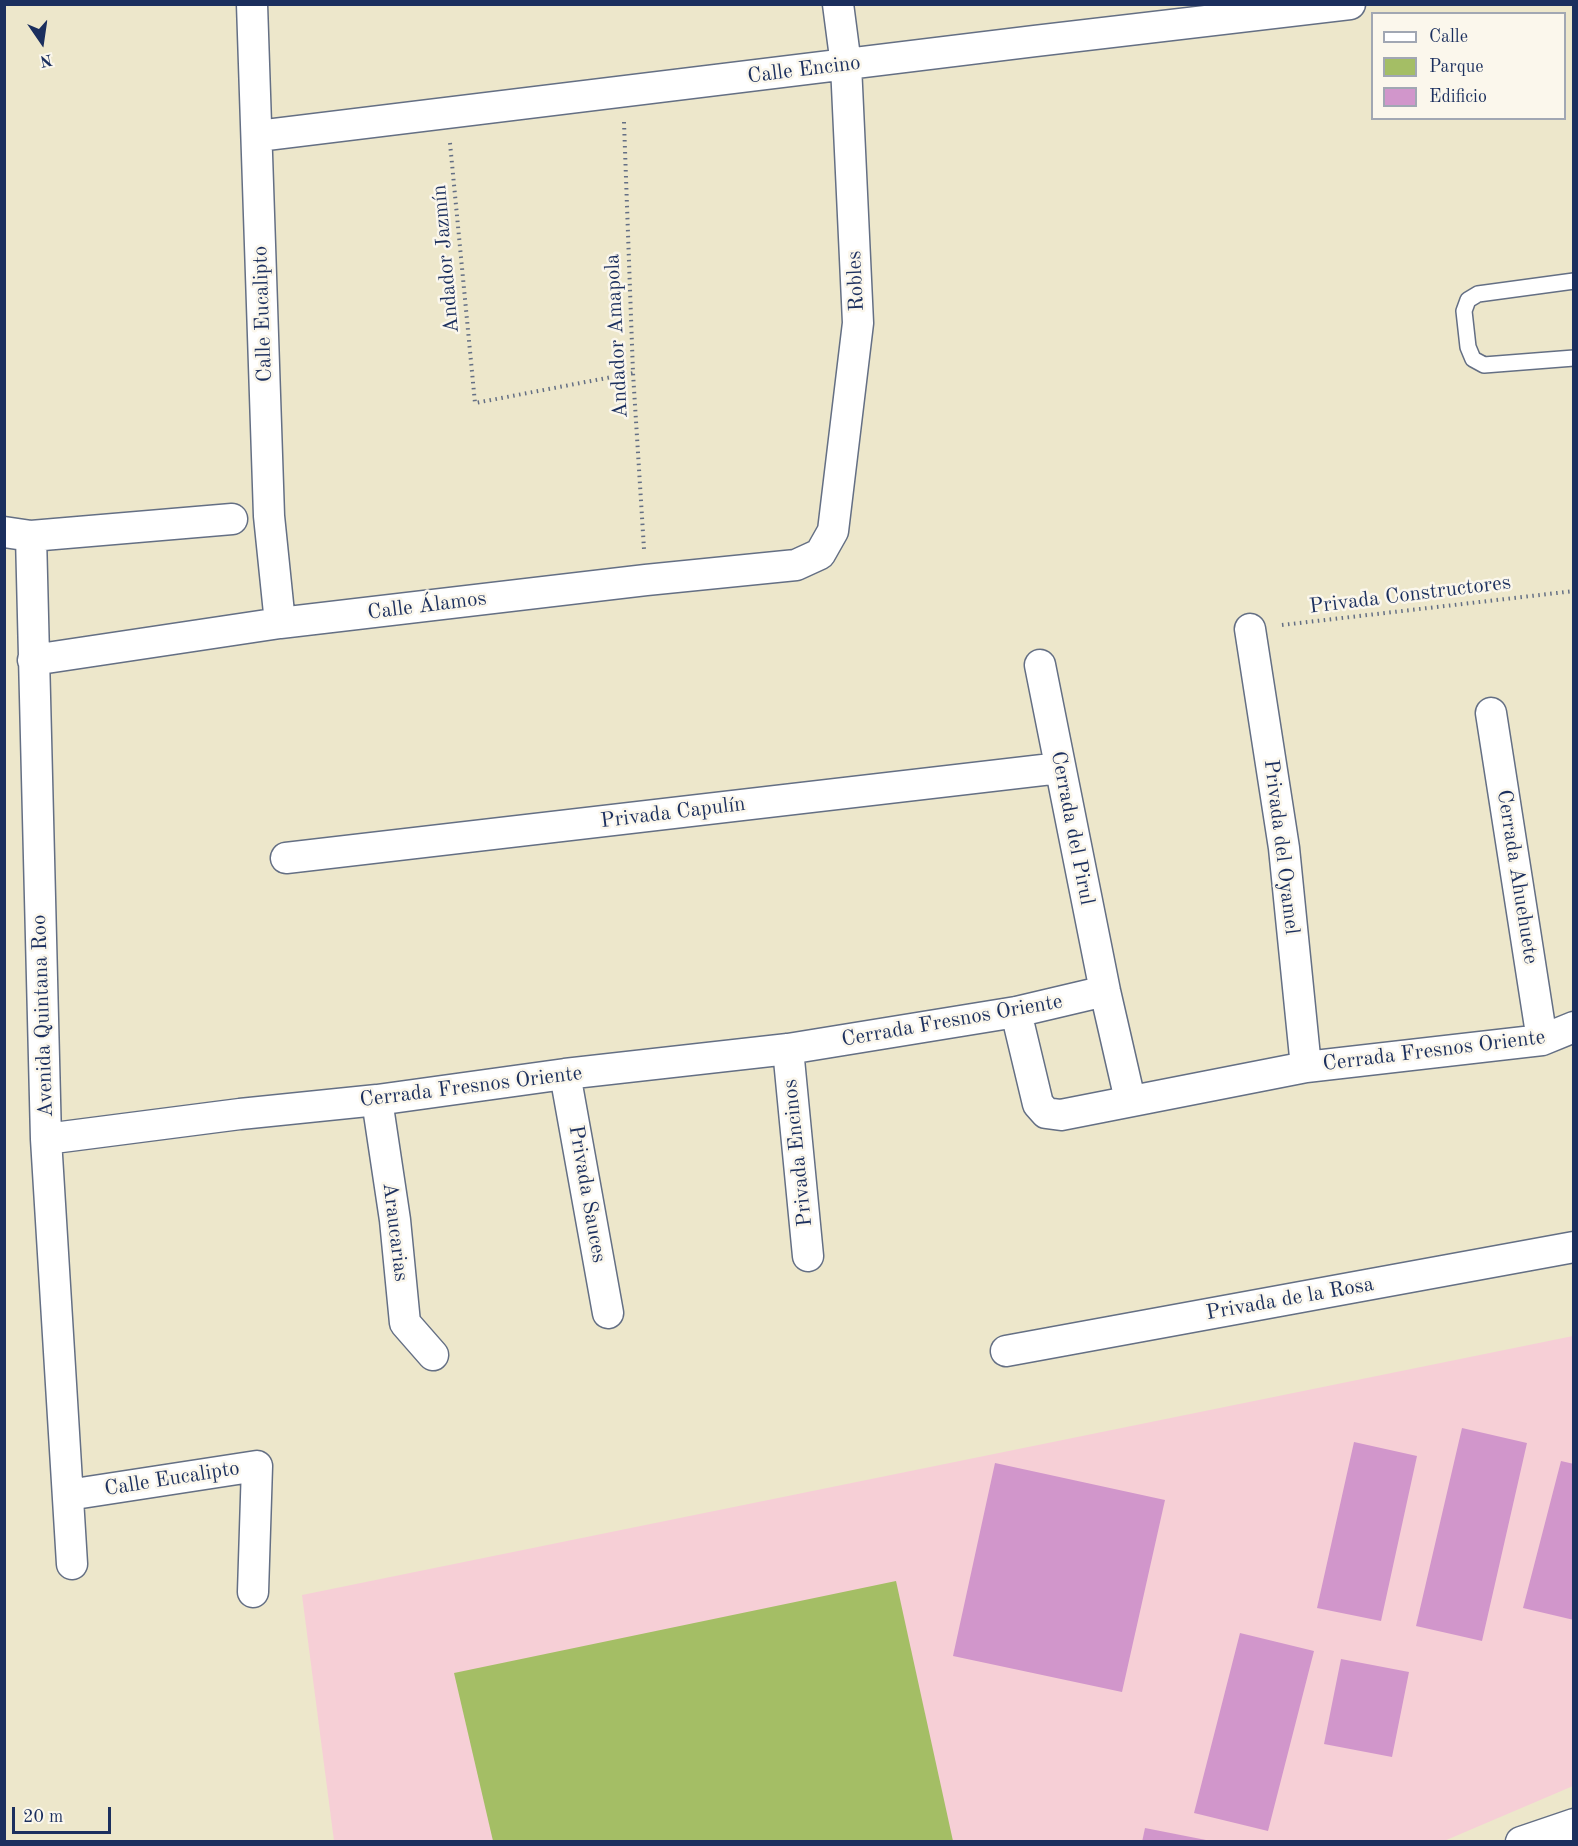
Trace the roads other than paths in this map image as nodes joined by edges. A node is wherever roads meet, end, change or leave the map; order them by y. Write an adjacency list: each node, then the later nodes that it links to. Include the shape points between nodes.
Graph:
1 (252, 4): 5 (street, Calle Eucalipto)
2 (838, 4): 4 (street, Robles)
3 (1350, 4): 4 (street, Calle Encino)
4 (846, 65): 5 (street, Calle Encino); 10 (street, Robles, via 858,323 833,531)
5 (258, 136): 11 (street, Calle Eucalipto, via 270,516)
6 (1574, 281): 7 (lane, via 1478,294 1468,300 1464,310 1468,347 1473,359 1484,365)
7 (1574, 358)
8 (232, 519): 9 (street)
9 (18, 534): 13 (street, Avenida Quintana Roo)
10 (820, 554): 11 (street, Calle Álamos, via 796,566)
11 (280, 623): 13 (street, Calle Álamos)
12 (1250, 629): 23 (street, Privada del Oyamel, via 1284,848)
13 (33, 660): 27 (street, Avenida Quintana Roo)
14 (1040, 665): 16 (street, Cerrada del Pirul)
15 (1491, 713): 21 (street, Cerrada Ahuehuete)
16 (1060, 768): 17 (street, Privada Capulín); 18 (street, Cerrada del Pirul)
17 (286, 858)
18 (1105, 991): 19 (street, Cerrada Fresnos Oriente); 26 (street)
19 (1016, 1012): 22 (street, Cerrada Fresnos Oriente); 26 (street, Cerrada Fresnos Oriente, via 1038,1104 1046,1113 1061,1115)
20 (1574, 1028): 21 (street, Cerrada Fresnos Oriente)
21 (1542, 1040): 23 (street, Cerrada Fresnos Oriente)
22 (788, 1049): 24 (street, Cerrada Fresnos Oriente); 29 (street, Privada Encinos)
23 (1306, 1067): 26 (street, Cerrada Fresnos Oriente)
24 (565, 1074): 25 (street, Cerrada Fresnos Oriente); 30 (street, Privada Sauces)
25 (377, 1100): 27 (street, Cerrada Fresnos Oriente); 32 (street, Araucarias, via 405,1323)
26 (1130, 1100)
27 (46, 1139): 33 (street, Avenida Quintana Roo)
28 (1574, 1247): 31 (street, Privada de la Rosa)
29 (808, 1256)
30 (608, 1313)
31 (1006, 1351)
32 (433, 1355)
33 (68, 1495): 34 (street, Avenida Quintana Roo); 35 (street, Calle Eucalipto, via 257,1466)
34 (72, 1564)
35 (253, 1592)
36 (1574, 1824): 37 (street)
37 (1521, 1842)

